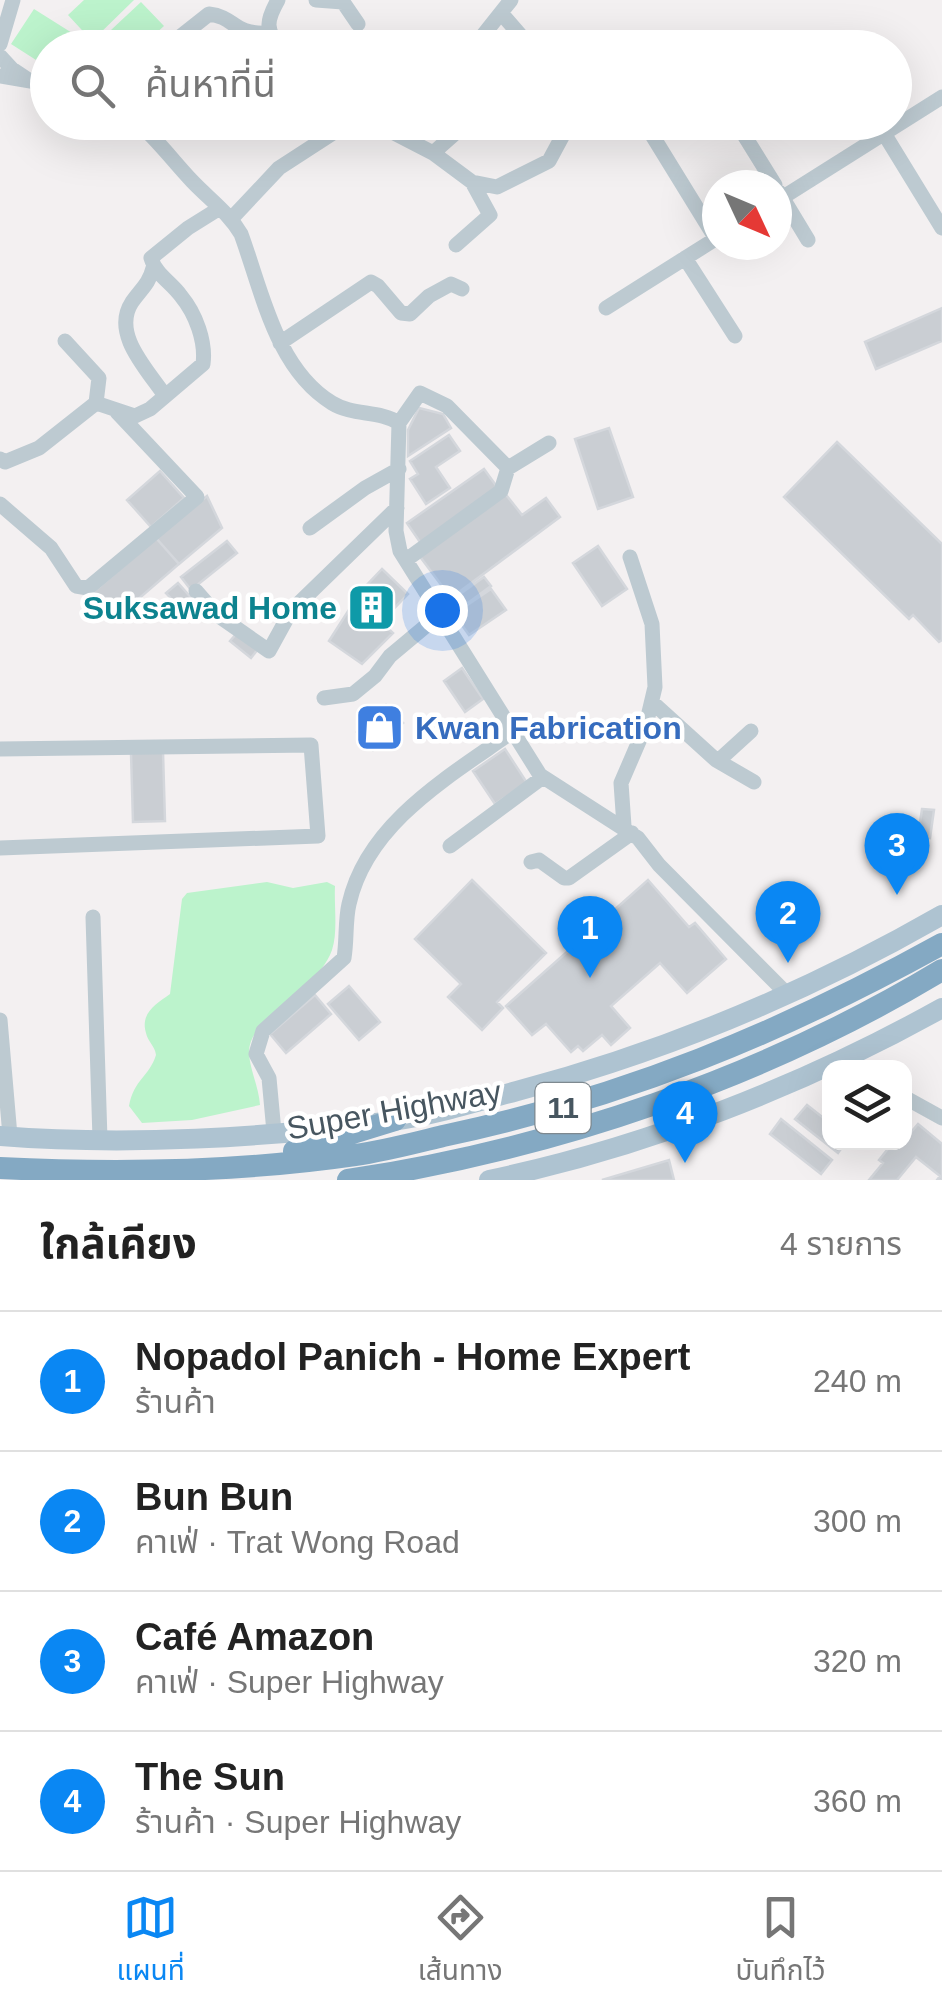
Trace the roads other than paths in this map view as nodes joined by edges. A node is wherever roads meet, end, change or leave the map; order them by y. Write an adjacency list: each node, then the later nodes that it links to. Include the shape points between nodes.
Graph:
1 (13, 0): 11 (street)
2 (278, 0): 8 (street)
3 (316, 0): 5 (street, via 344,2)
4 (506, 7): 9 (street); 10 (street)
5 (358, 24)
6 (189, 30): 7 (street, via 209,14)
7 (240, 30)
8 (268, 30)
9 (487, 30)
10 (519, 30)
11 (0, 44)
12 (0, 56): 14 (street)
13 (0, 76): 15 (street)
14 (30, 78)
15 (30, 81)
16 (942, 97): 17 (street)
17 (912, 112)
18 (158, 140): 31 (street)
19 (322, 140): 31 (street)
20 (411, 140): 27 (street)
21 (448, 140): 27 (street)
22 (561, 140): 29 (street, via 550,162 496,188)
23 (655, 140): 33 (street)
24 (747, 140): 28 (street)
25 (861, 140): 30 (street)
26 (888, 140): 34 (street)
27 (433, 153): 29 (street)
28 (764, 170)
29 (472, 182): 36 (street, via 490,215)
30 (792, 184)
31 (226, 213): 39 (street, via 158,252 151,258); 44 (street, via 241,234)
32 (792, 215): 35 (street)
33 (702, 216)
34 (940, 221)
35 (808, 240)
36 (456, 246)
37 (702, 248): 38 (street)
38 (685, 258): 41 (street); 42 (street)
39 (154, 268): 45 (street, via 124,322 129,342); 45 (street, via 182,296 205,348 203,364)
40 (462, 289): 44 (street, via 451,284 402,314 372,282)
41 (606, 308)
42 (736, 336)
43 (64, 341): 46 (street, via 99,378)
44 (280, 343): 48 (street, via 310,385 334,404)
45 (166, 396): 47 (street, via 135,416)
46 (96, 402): 47 (street); 50 (street, via 39,448)
47 (118, 412): 53 (street, via 197,497 88,588 76,586 51,548)
48 (399, 423): 51 (street, via 420,393 447,406); 52 (street)
49 (549, 443): 51 (street)
50 (0, 459)
51 (508, 468): 57 (street, via 502,490)
52 (399, 469): 54 (street); 55 (street)
53 (0, 504)
54 (397, 508): 57 (street); 58 (street, via 291,611 269,651 216,614)
55 (310, 528)
56 (630, 557): 61 (street, via 652,624)
57 (406, 560): 59 (street)
58 (196, 591)
59 (439, 614): 60 (street, via 353,694); 63 (street)
60 (324, 698)
61 (652, 702): 65 (street); 68 (street, via 621,783)
62 (751, 731): 65 (street)
63 (512, 732): 66 (street); 84 (street, via 392,826 355,882 344,958 263,1031 256,1054 269,1078)
64 (0, 749): 70 (street, via 311,744 318,836)
65 (718, 761): 67 (street)
66 (543, 777): 68 (street); 69 (street)
67 (754, 782)
68 (628, 829): 71 (street, via 570,878 540,860); 76 (street)
69 (450, 846)
70 (0, 848)
71 (531, 862)
72 (942, 915): 76 (main road)
73 (93, 916): 86 (street)
74 (942, 944): 87 (highway, Super Highway / 11, via 791,1023 633,1086 522,1120 356,1155)
75 (942, 970): 90 (highway, Super Highway / 11, via 800,1045 639,1108 533,1141)
76 (788, 995): 83 (main road, via 602,1066)
77 (942, 1008): 79 (main road)
78 (0, 1020): 85 (street)
79 (858, 1060)
80 (822, 1074): 89 (main road)
81 (912, 1101): 82 (street)
82 (942, 1118)
83 (395, 1120): 84 (main road); 87 (highway)
84 (274, 1132): 86 (main road)
85 (5, 1136): 86 (main road)
86 (100, 1139)
87 (238, 1167): 88 (highway, Super Highway / 11)
88 (0, 1168)
89 (532, 1176): 91 (main road)
90 (348, 1180)
91 (489, 1180)

